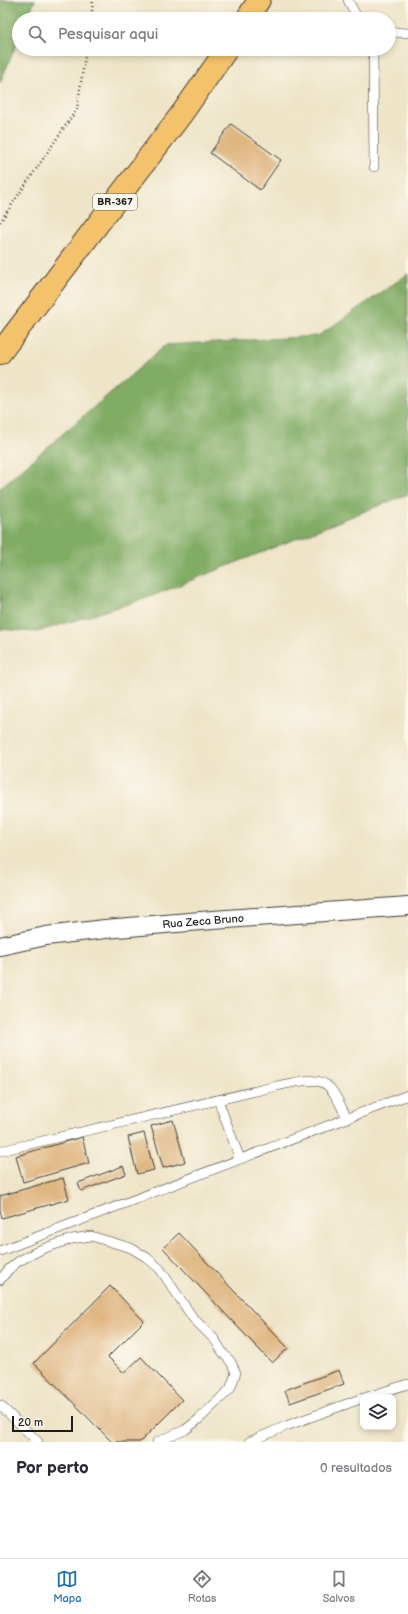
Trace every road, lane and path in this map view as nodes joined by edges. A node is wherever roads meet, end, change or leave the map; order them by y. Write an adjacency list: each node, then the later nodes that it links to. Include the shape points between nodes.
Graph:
1 (94, 0): 4 (path)
2 (259, 0): 5 (highway)
3 (348, 0): 6 (lane)
4 (92, 12)
5 (251, 12)
6 (354, 12)
7 (396, 32): 8 (lane)
8 (408, 33)
9 (85, 56): 13 (path, via 77,109)
10 (222, 56): 14 (highway, BR-367, via 183,112)
11 (373, 56): 12 (lane)
12 (374, 167)
13 (0, 222)
14 (0, 353)
15 (408, 906): 16 (street, Rua Zeca Bruno, via 105,929 46,936)
16 (0, 946)
17 (408, 1095): 19 (lane)
18 (218, 1100): 19 (lane, via 311,1080 331,1088); 20 (lane); 21 (lane)
19 (347, 1118): 21 (lane)
20 (0, 1151)
21 (240, 1159): 22 (lane)
22 (0, 1251)
23 (0, 1280): 29 (lane, via 9,1269 29,1255 58,1244 91,1236 131,1248 157,1266 194,1318 215,1340 236,1373 230,1389 199,1419 185,1430)
24 (408, 1384): 25 (lane)
25 (376, 1394)
26 (360, 1399): 30 (lane)
27 (0, 1405): 28 (lane)
28 (38, 1442)
29 (157, 1442)
30 (249, 1442)

